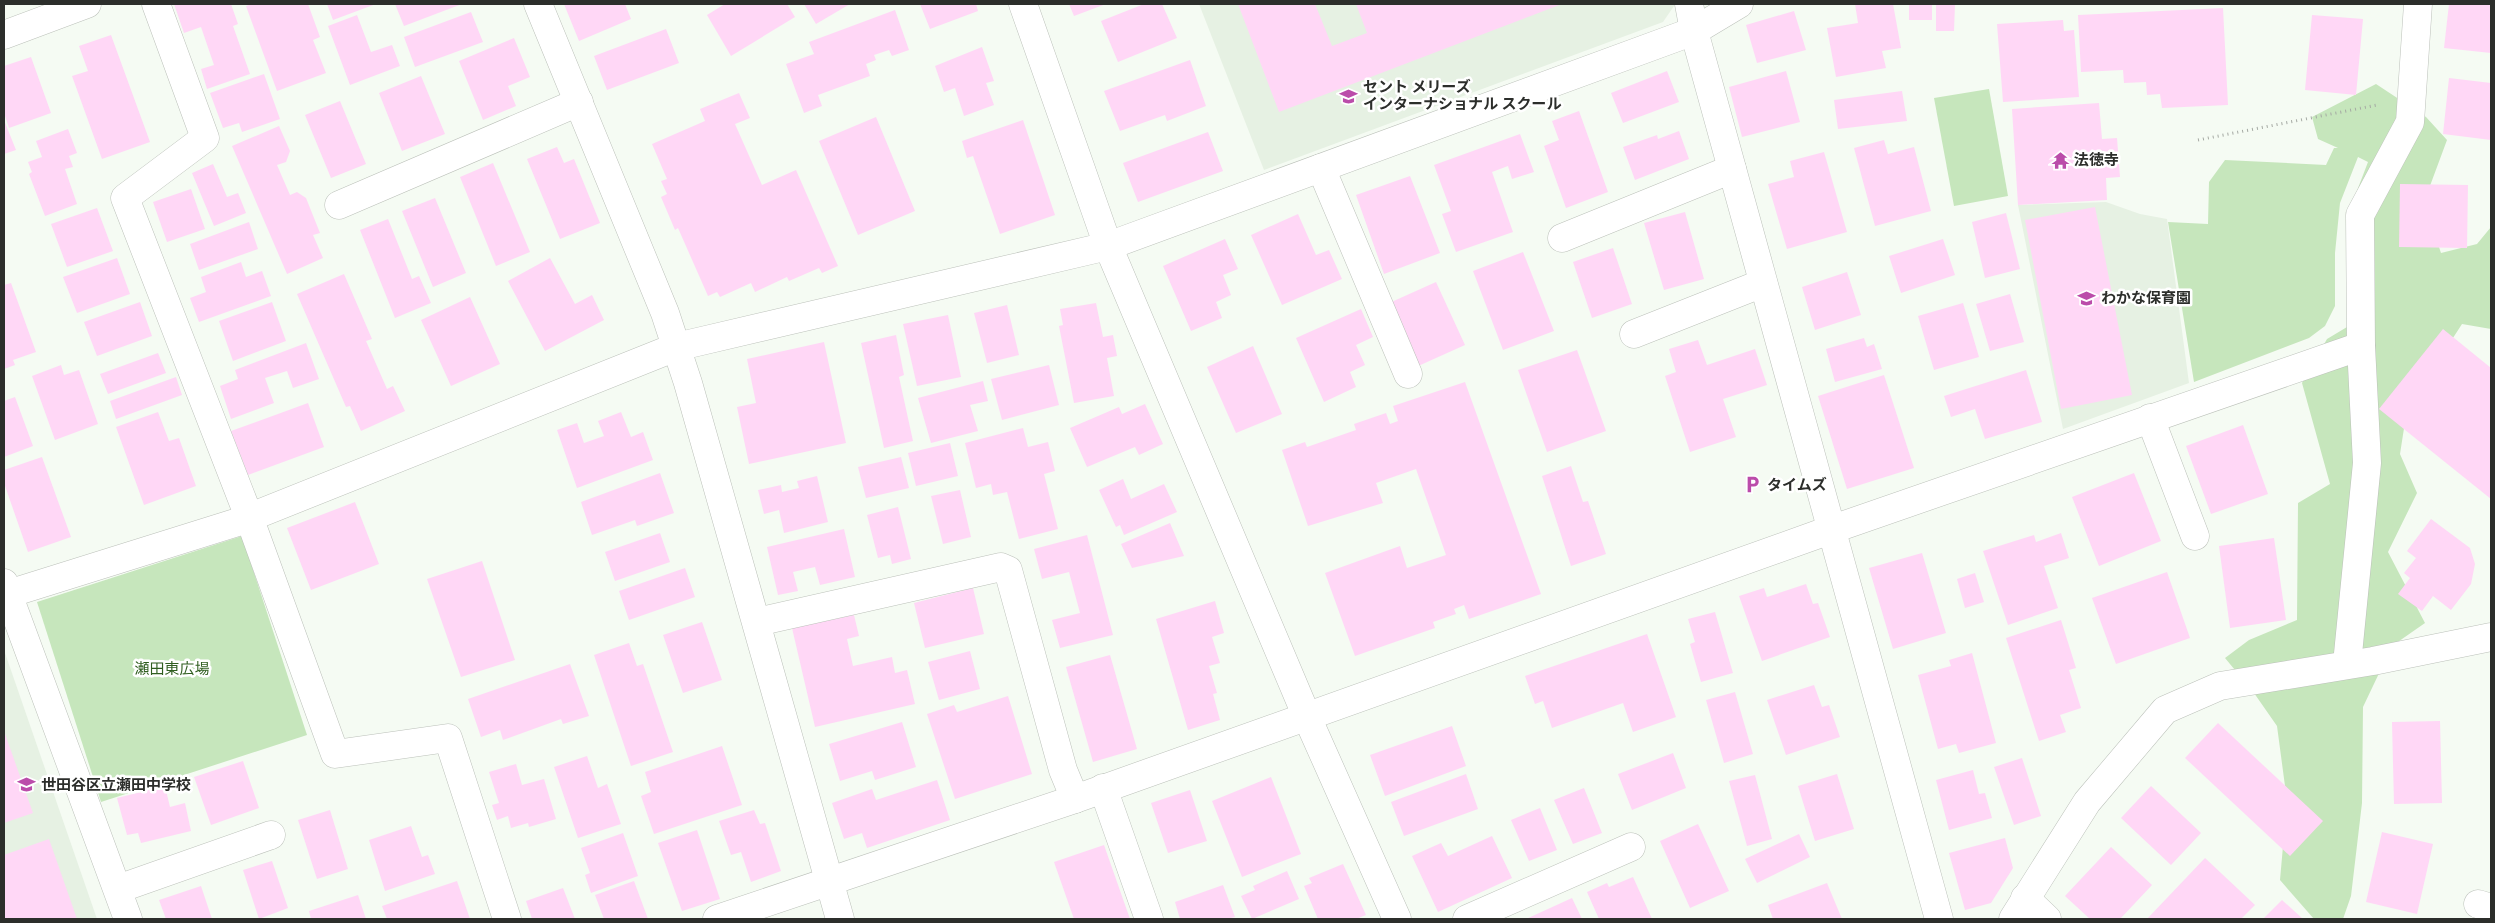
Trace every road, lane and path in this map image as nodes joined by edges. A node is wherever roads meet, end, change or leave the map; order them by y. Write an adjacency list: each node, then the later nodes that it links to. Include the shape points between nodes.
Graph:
1 (87, 4): 9 (street)
2 (156, 4): 24 (street, via 205,138 125,198)
3 (538, 4): 10 (street)
4 (1023, 4): 17 (street)
5 (1689, 4): 8 (street)
6 (1739, 4): 8 (street)
7 (2418, 4): 20 (street, via 2410,122 2360,215)
8 (1694, 31): 13 (street); 14 (street)
9 (4, 35)
10 (580, 102): 15 (street); 21 (street)
11 (2350, 110): 12 (path)
12 (2198, 140)
13 (1321, 168): 17 (street); 22 (street)
14 (1732, 169): 16 (street); 18 (street)
15 (339, 205)
16 (1562, 238)
17 (1108, 246): 21 (street); 31 (street)
18 (1763, 283): 19 (street); 25 (street)
19 (1634, 334)
20 (2361, 346): 23 (street); 30 (street, via 2367,463)
21 (676, 347): 24 (street); 28 (street)
22 (1408, 374)
23 (2150, 418): 25 (street); 26 (street)
24 (249, 517): 27 (street); 40 (street, via 334,754 448,738)
25 (1830, 530): 31 (street); 46 (street)
26 (2195, 536)
27 (6, 589): 37 (street)
28 (757, 622): 33 (street, via 1001,567 1008,570 1063,770); 36 (street)
29 (2491, 637): 30 (street)
30 (2347, 664): 38 (street, via 2220,686 2165,710 2087,802)
31 (1307, 717): 32 (street); 44 (street)
32 (1104, 788): 33 (street); 43 (street)
33 (1075, 799): 36 (street)
34 (271, 835): 37 (street)
35 (1631, 847): 45 (street)
36 (830, 880): 41 (street); 42 (street)
37 (118, 889): 39 (street)
38 (2019, 909): 47 (street)
39 (128, 919)
40 (507, 919)
41 (717, 919)
42 (840, 919)
43 (1149, 919)
44 (1397, 919)
45 (1467, 919)
46 (1939, 919)
47 (2047, 919)

